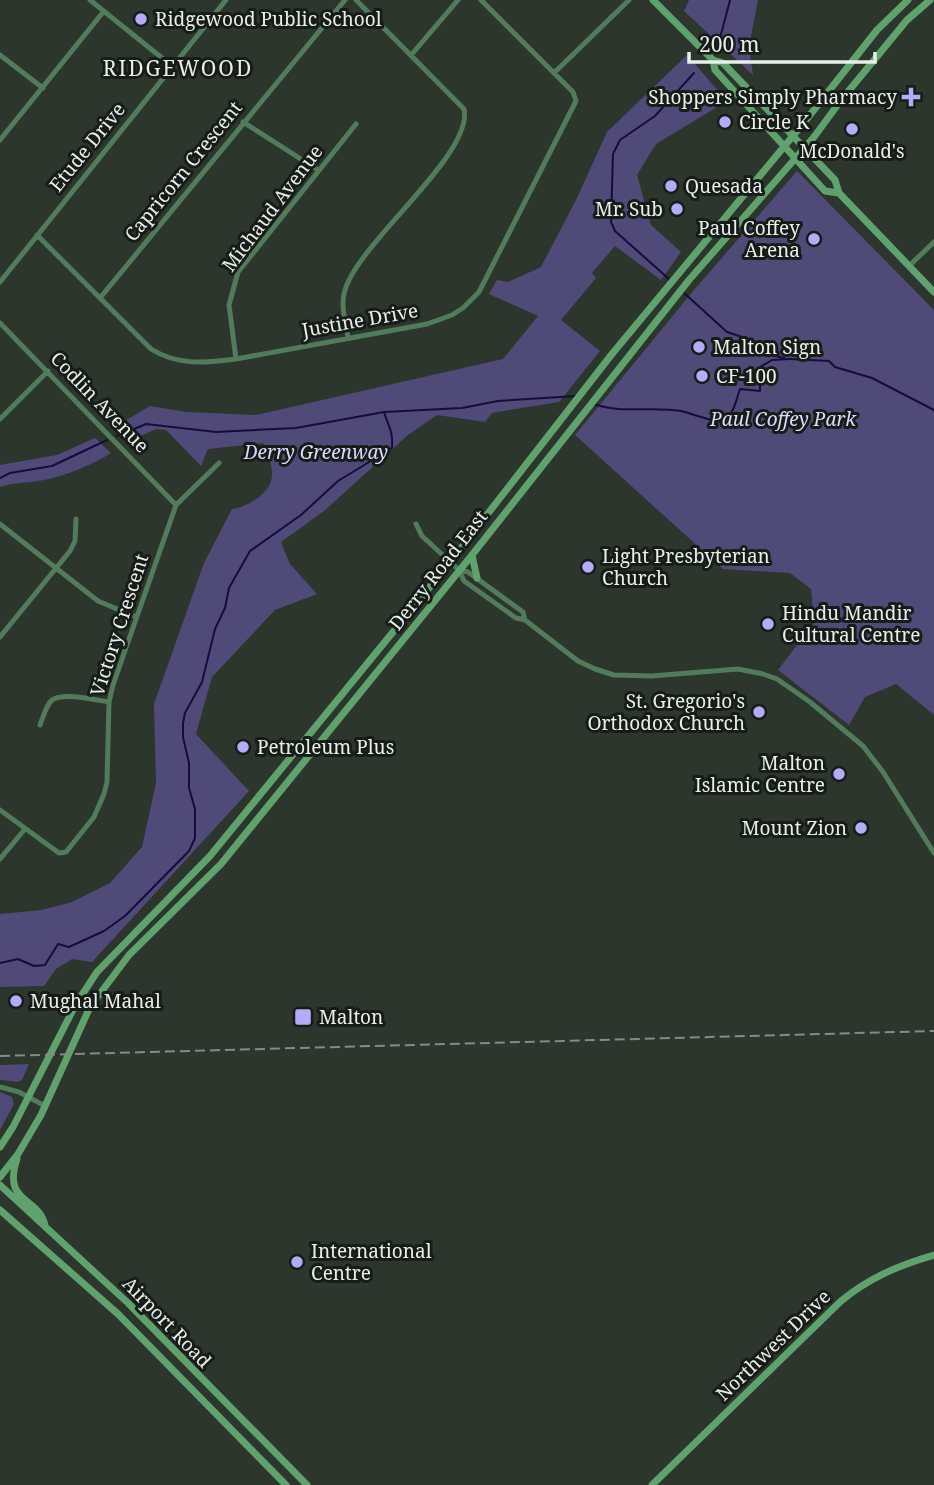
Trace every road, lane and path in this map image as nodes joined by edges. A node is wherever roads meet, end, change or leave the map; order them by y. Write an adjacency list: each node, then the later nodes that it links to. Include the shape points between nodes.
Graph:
1 (90, 0): 11 (street)
2 (226, 0): 15 (street, Etude Drive)
3 (345, 0): 18 (street, Capricorn Crescent)
4 (356, 0): 12 (street)
5 (458, 0): 12 (street)
6 (481, 0): 16 (street, Justine Drive)
7 (629, 0): 16 (street)
8 (653, 0): 14 (main road)
9 (908, 0): 20 (main road, Derry Road East, via 877,30)
10 (930, 0): 23 (main road, Derry Road East, via 906,20)
11 (104, 11): 15 (street); 17 (street)
12 (412, 54): 38 (street, via 464,109 466,118 445,161 351,275 343,301)
13 (0, 55): 17 (street)
14 (713, 60): 20 (main road, via 723,63); 22 (main road, via 715,70)
15 (172, 66): 28 (street, Etude Drive)
16 (554, 74): 38 (street, Justine Drive, via 573,92 575,105 479,292 463,309 442,320)
17 (43, 88): 21 (street)
18 (243, 122): 25 (street); 34 (street, Capricorn Crescent)
19 (356, 124): 25 (street, Michaud Avenue)
20 (793, 135): 22 (main road, Derry Road East); 23 (main road)
21 (0, 140)
22 (783, 146): 24 (main road); 27 (main road, Derry Road East)
23 (804, 148): 24 (main road, Derry Road East); 26 (main road, via 835,180)
24 (794, 159): 26 (main road, via 825,191); 29 (main road, Derry Road East)
25 (318, 170): 39 (street, Michaud Avenue, via 233,283 229,305)
26 (839, 193): 31 (main road)
27 (715, 229): 29 (main road); 35 (main road, Derry Road East)
28 (37, 235): 32 (street, Etude Drive); 34 (street, Justine Drive)
29 (724, 238): 36 (main road, Derry Road East)
30 (934, 242): 31 (street)
31 (909, 266): 33 (main road)
32 (0, 282)
33 (934, 292)
34 (100, 298): 39 (street, Justine Drive, via 160,355 192,363)
35 (647, 313): 36 (main road); 41 (main road, Derry Road East)
36 (656, 320): 42 (main road, Derry Road East)
37 (0, 323): 40 (street, Codlin Avenue)
38 (348, 338): 39 (street, Justine Drive)
39 (236, 359)
40 (48, 371): 43 (street); 45 (street, Codlin Avenue)
41 (594, 377): 42 (main road, via 596,387); 50 (main road, Derry Road East)
42 (605, 386): 49 (main road, Derry Road East)
43 (0, 419)
44 (219, 463): 45 (street, Victory Crescent)
45 (176, 505): 54 (street, Victory Crescent)
46 (76, 519): 51 (street, via 75,541)
47 (0, 524): 51 (street)
48 (416, 524): 50 (street, via 422,536)
49 (472, 555): 52 (main road, Derry Road East); 53 (main road)
50 (450, 561): 52 (street); 64 (main road, Derry Road East, via 210,856 97,972 75,1004)
51 (56, 567): 54 (street, via 98,601); 56 (street)
52 (459, 570): 53 (street); 55 (street, via 464,581); 65 (main road, Derry Road East, via 221,864 138,944 103,988 77,1032)
53 (477, 578): 55 (street, via 523,612)
54 (136, 617): 57 (street, Victory Crescent)
55 (525, 620): 61 (street, via 578,661 614,675 737,669 777,680 863,746)
56 (0, 638)
57 (109, 702): 58 (street, via 59,697 48,704); 60 (street, Victory Crescent, via 107,782 94,817 66,852 59,853)
58 (40, 725)
59 (0, 810): 60 (street, Victory Crescent)
60 (25, 829): 62 (street)
61 (934, 853)
62 (0, 859)
63 (0, 1087): 64 (street)
64 (29, 1097): 65 (street); 67 (main road, Derry Road East)
65 (45, 1107): 66 (main road, Derry Road East)
66 (25, 1142): 68 (main road, Derry Road East); 71 (main road, via 16,1160 13,1185 44,1217)
67 (0, 1147)
68 (0, 1177)
69 (0, 1185): 71 (main road, Airport Road)
70 (0, 1211): 73 (main road, Airport Road, via 118,1314)
71 (46, 1226): 74 (main road, Airport Road, via 157,1331)
72 (934, 1255): 75 (main road, Northwest Drive, via 886,1272 850,1294)
73 (286, 1485)
74 (307, 1485)
75 (652, 1485)

